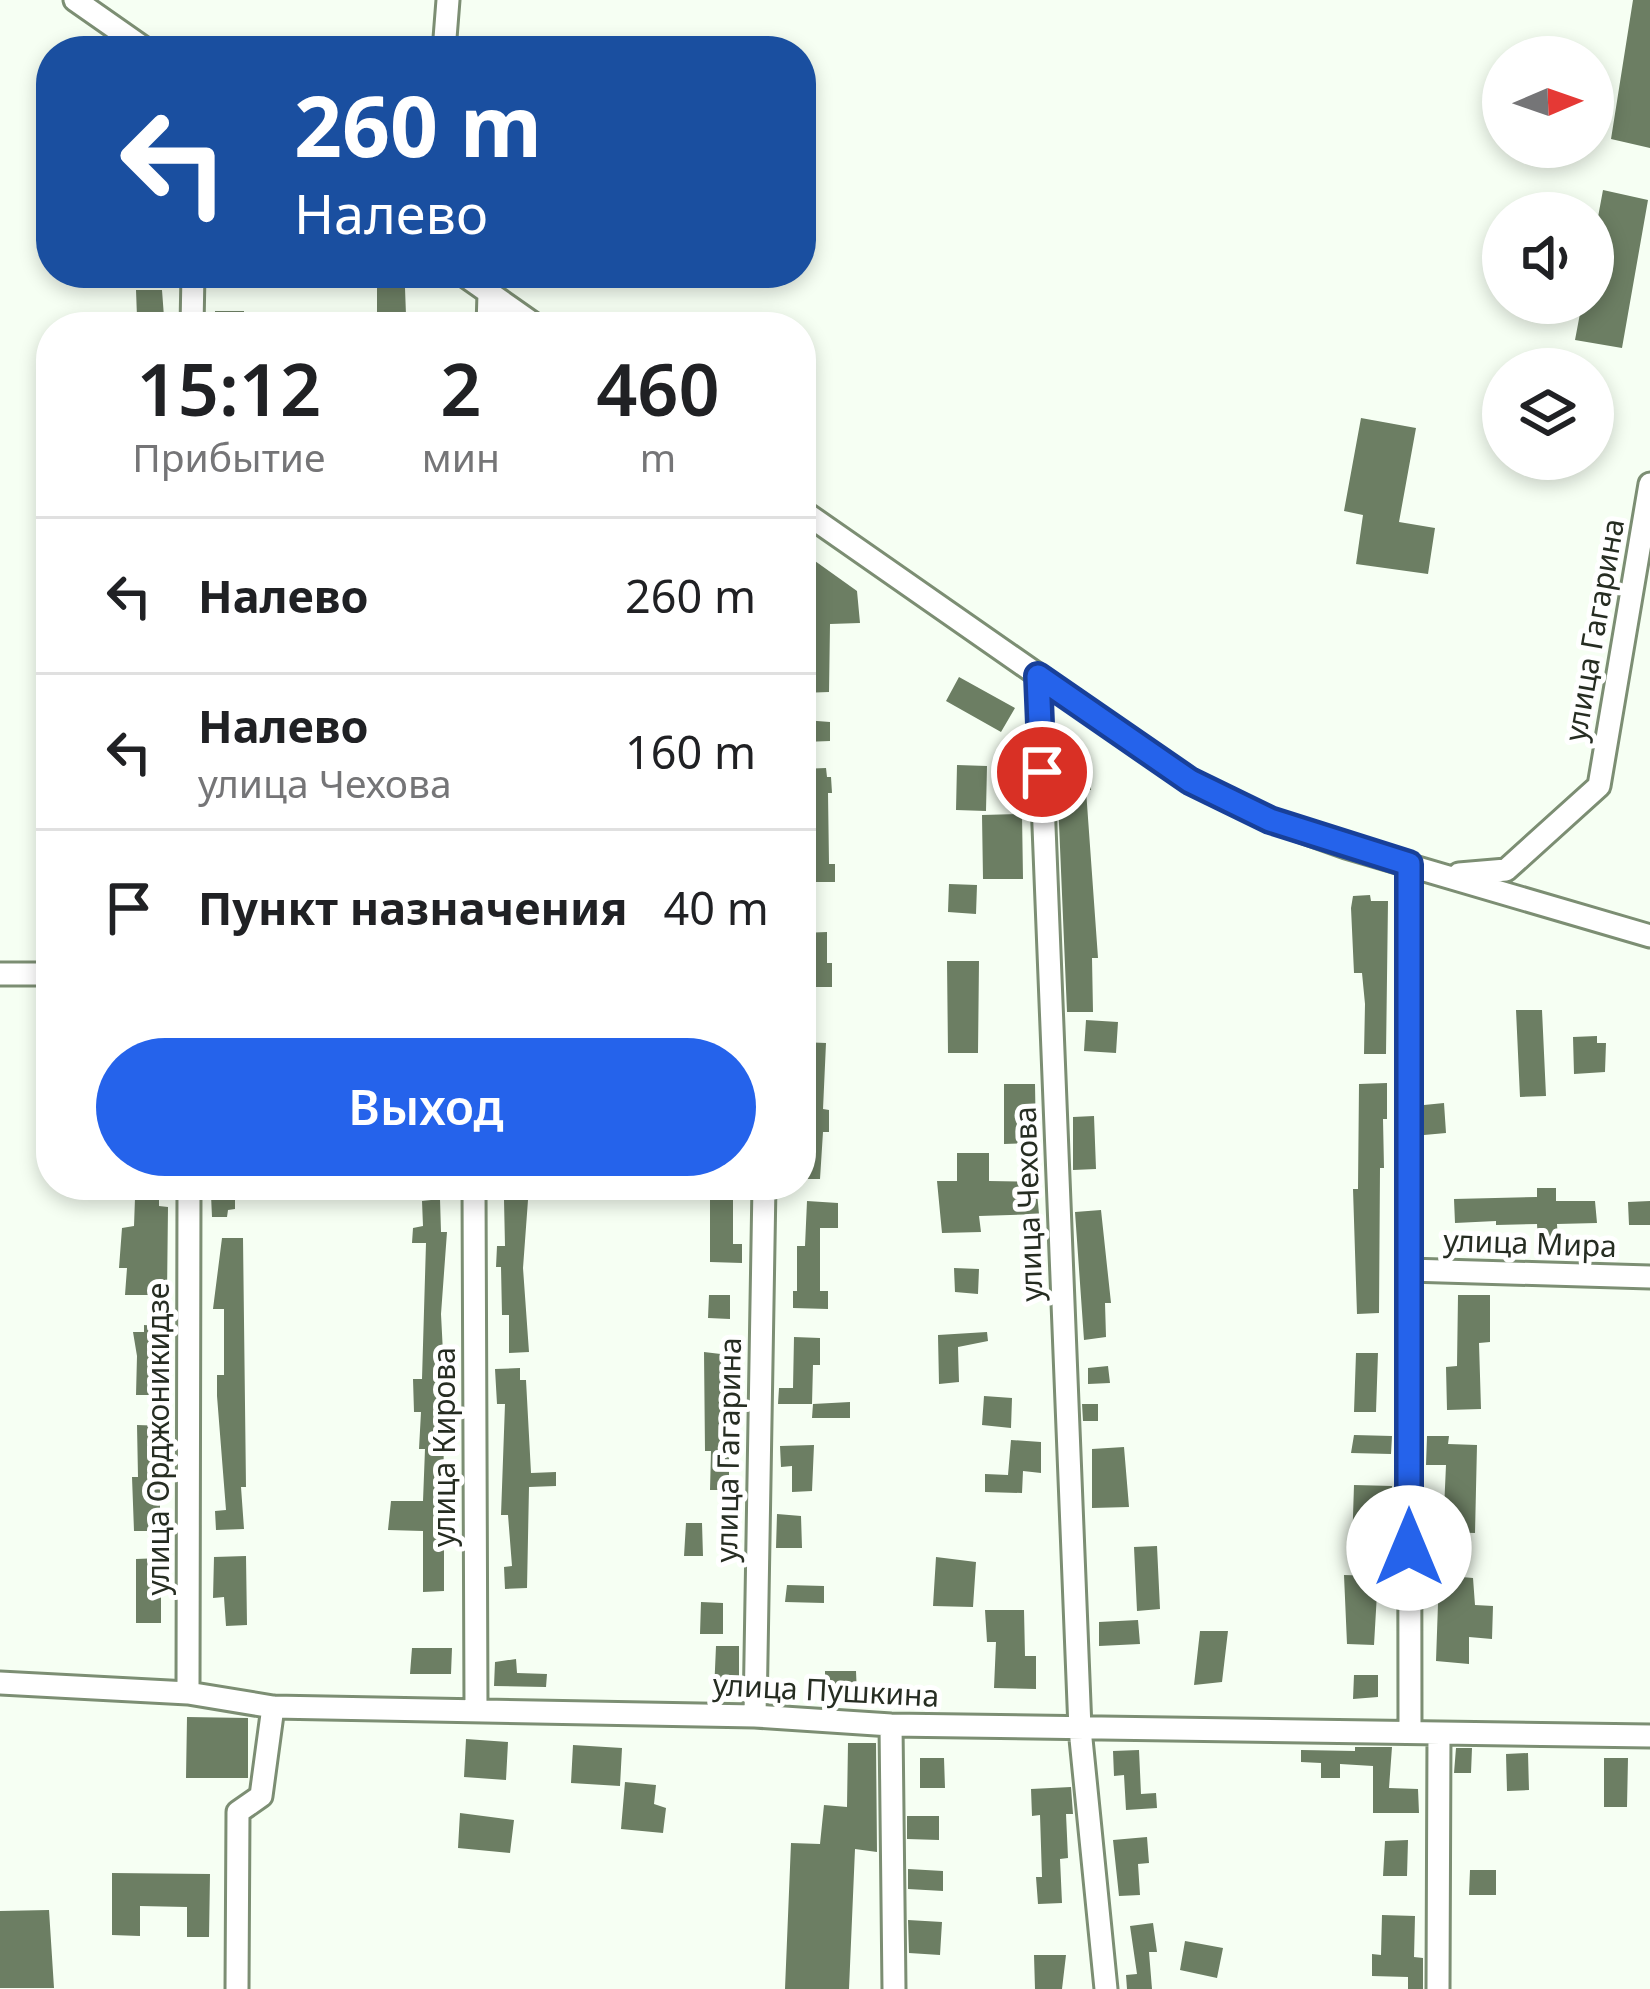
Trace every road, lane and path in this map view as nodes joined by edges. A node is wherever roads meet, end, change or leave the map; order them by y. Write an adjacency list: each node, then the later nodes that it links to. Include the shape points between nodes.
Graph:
1 (75, 0): 3 (street)
2 (448, 0): 4 (street)
3 (127, 36)
4 (445, 36)
5 (482, 288): 6 (street)
6 (489, 293): 7 (street); 8 (street)
7 (488, 312)
8 (516, 312)
9 (1650, 484): 13 (street, улица Гагарина, via 1599,786 1506,870)
10 (816, 521): 11 (street)
11 (1038, 676): 12 (street, via 1190,781 1270,820); 28 (street, улица Чехова)
12 (1409, 864): 13 (street); 20 (street)
13 (1443, 875): 14 (street)
14 (1650, 936)
15 (0, 974): 16 (street)
16 (36, 974)
17 (189, 1200): 23 (street, улица Орджоникидзе)
18 (474, 1200): 25 (street, улица Кирова)
19 (764, 1200): 26 (street, улица Гагарина)
20 (1408, 1270): 21 (street, улица Мира); 29 (street)
21 (1650, 1277)
22 (0, 1683): 23 (street, улица Пушкина)
23 (188, 1693): 24 (street, улица Пушкина)
24 (273, 1707): 25 (street, улица Пушкина); 32 (street, via 261,1796 238,1811)
25 (476, 1708): 26 (street, улица Пушкина)
26 (755, 1716): 27 (street, улица Пушкина)
27 (891, 1726): 28 (street, улица Пушкина); 33 (street)
28 (1080, 1729): 29 (street, улица Пушкина); 34 (street, улица Чехова)
29 (1410, 1732): 30 (street, улица Пушкина)
30 (1439, 1733): 31 (street, улица Пушкина); 35 (street)
31 (1650, 1736)
32 (237, 1989)
33 (894, 1989)
34 (1106, 1989)
35 (1438, 1989)

